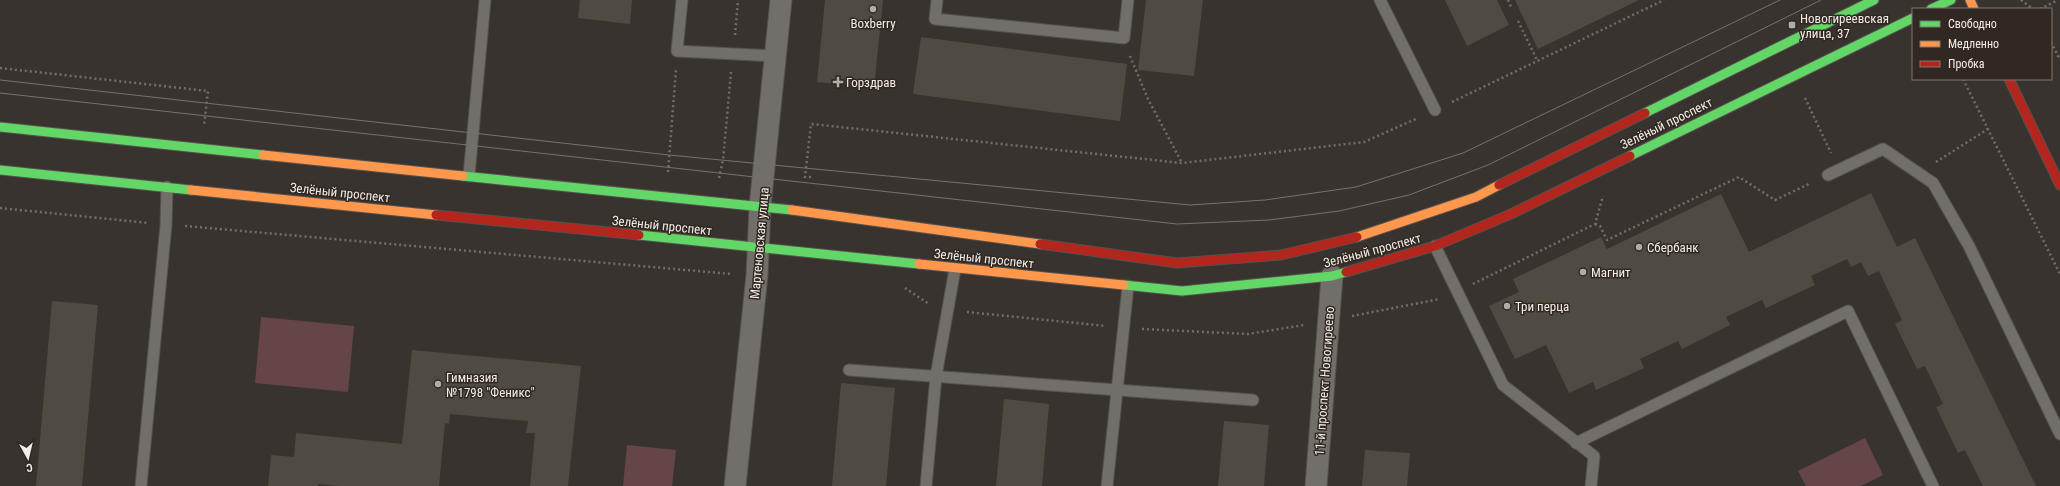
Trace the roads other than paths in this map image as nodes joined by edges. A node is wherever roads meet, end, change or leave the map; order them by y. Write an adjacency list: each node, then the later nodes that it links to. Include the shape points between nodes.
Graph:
1 (485, 0): 17 (lane)
2 (682, 0): 11 (lane, via 677,51)
3 (781, 0): 11 (street, Мартеновская улица)
4 (937, 0): 5 (lane, via 936,19 1124,38)
5 (1128, 0)
6 (1380, 0): 13 (lane)
7 (1874, 0): 20 (main road, Зелёный проспект, via 1476,198 1371,234 1281,255 1177,263)
8 (1951, 0): 9 (main road)
9 (1934, 8)
10 (1912, 18): 21 (main road, Зелёный проспект, via 1511,214)
11 (775, 56): 20 (street, Мартеновская улица)
12 (2009, 80): 18 (main road)
13 (1435, 110)
14 (0, 127): 17 (main road, Зелёный проспект)
15 (0, 170): 19 (main road, Зелёный проспект)
16 (1828, 175): 30 (lane, via 1883,148 1932,183 1968,246)
17 (468, 176): 20 (main road, Зелёный проспект)
18 (2060, 185)
19 (167, 187): 22 (main road, Зелёный проспект); 32 (lane, via 166,225)
20 (760, 207): 22 (street, Мартеновская улица)
21 (1436, 246): 24 (main road, Зелёный проспект); 31 (lane, via 1503,385)
22 (758, 249): 23 (main road, Зелёный проспект); 33 (street, Мартеновская улица)
23 (954, 268): 25 (main road, Зелёный проспект); 27 (lane)
24 (1332, 276): 25 (main road, Зелёный проспект, via 1182,291); 36 (street, 11-й проспект Новогиреево)
25 (1128, 286): 28 (lane)
26 (849, 370): 27 (lane)
27 (936, 376): 28 (lane); 34 (lane)
28 (1117, 390): 29 (lane); 35 (lane)
29 (1253, 400)
30 (2060, 434)
31 (1576, 443): 37 (lane, via 1594,456); 38 (lane, via 1848,310)
32 (141, 486)
33 (735, 486)
34 (926, 486)
35 (1107, 486)
36 (1316, 486)
37 (1591, 486)
38 (1934, 486)

